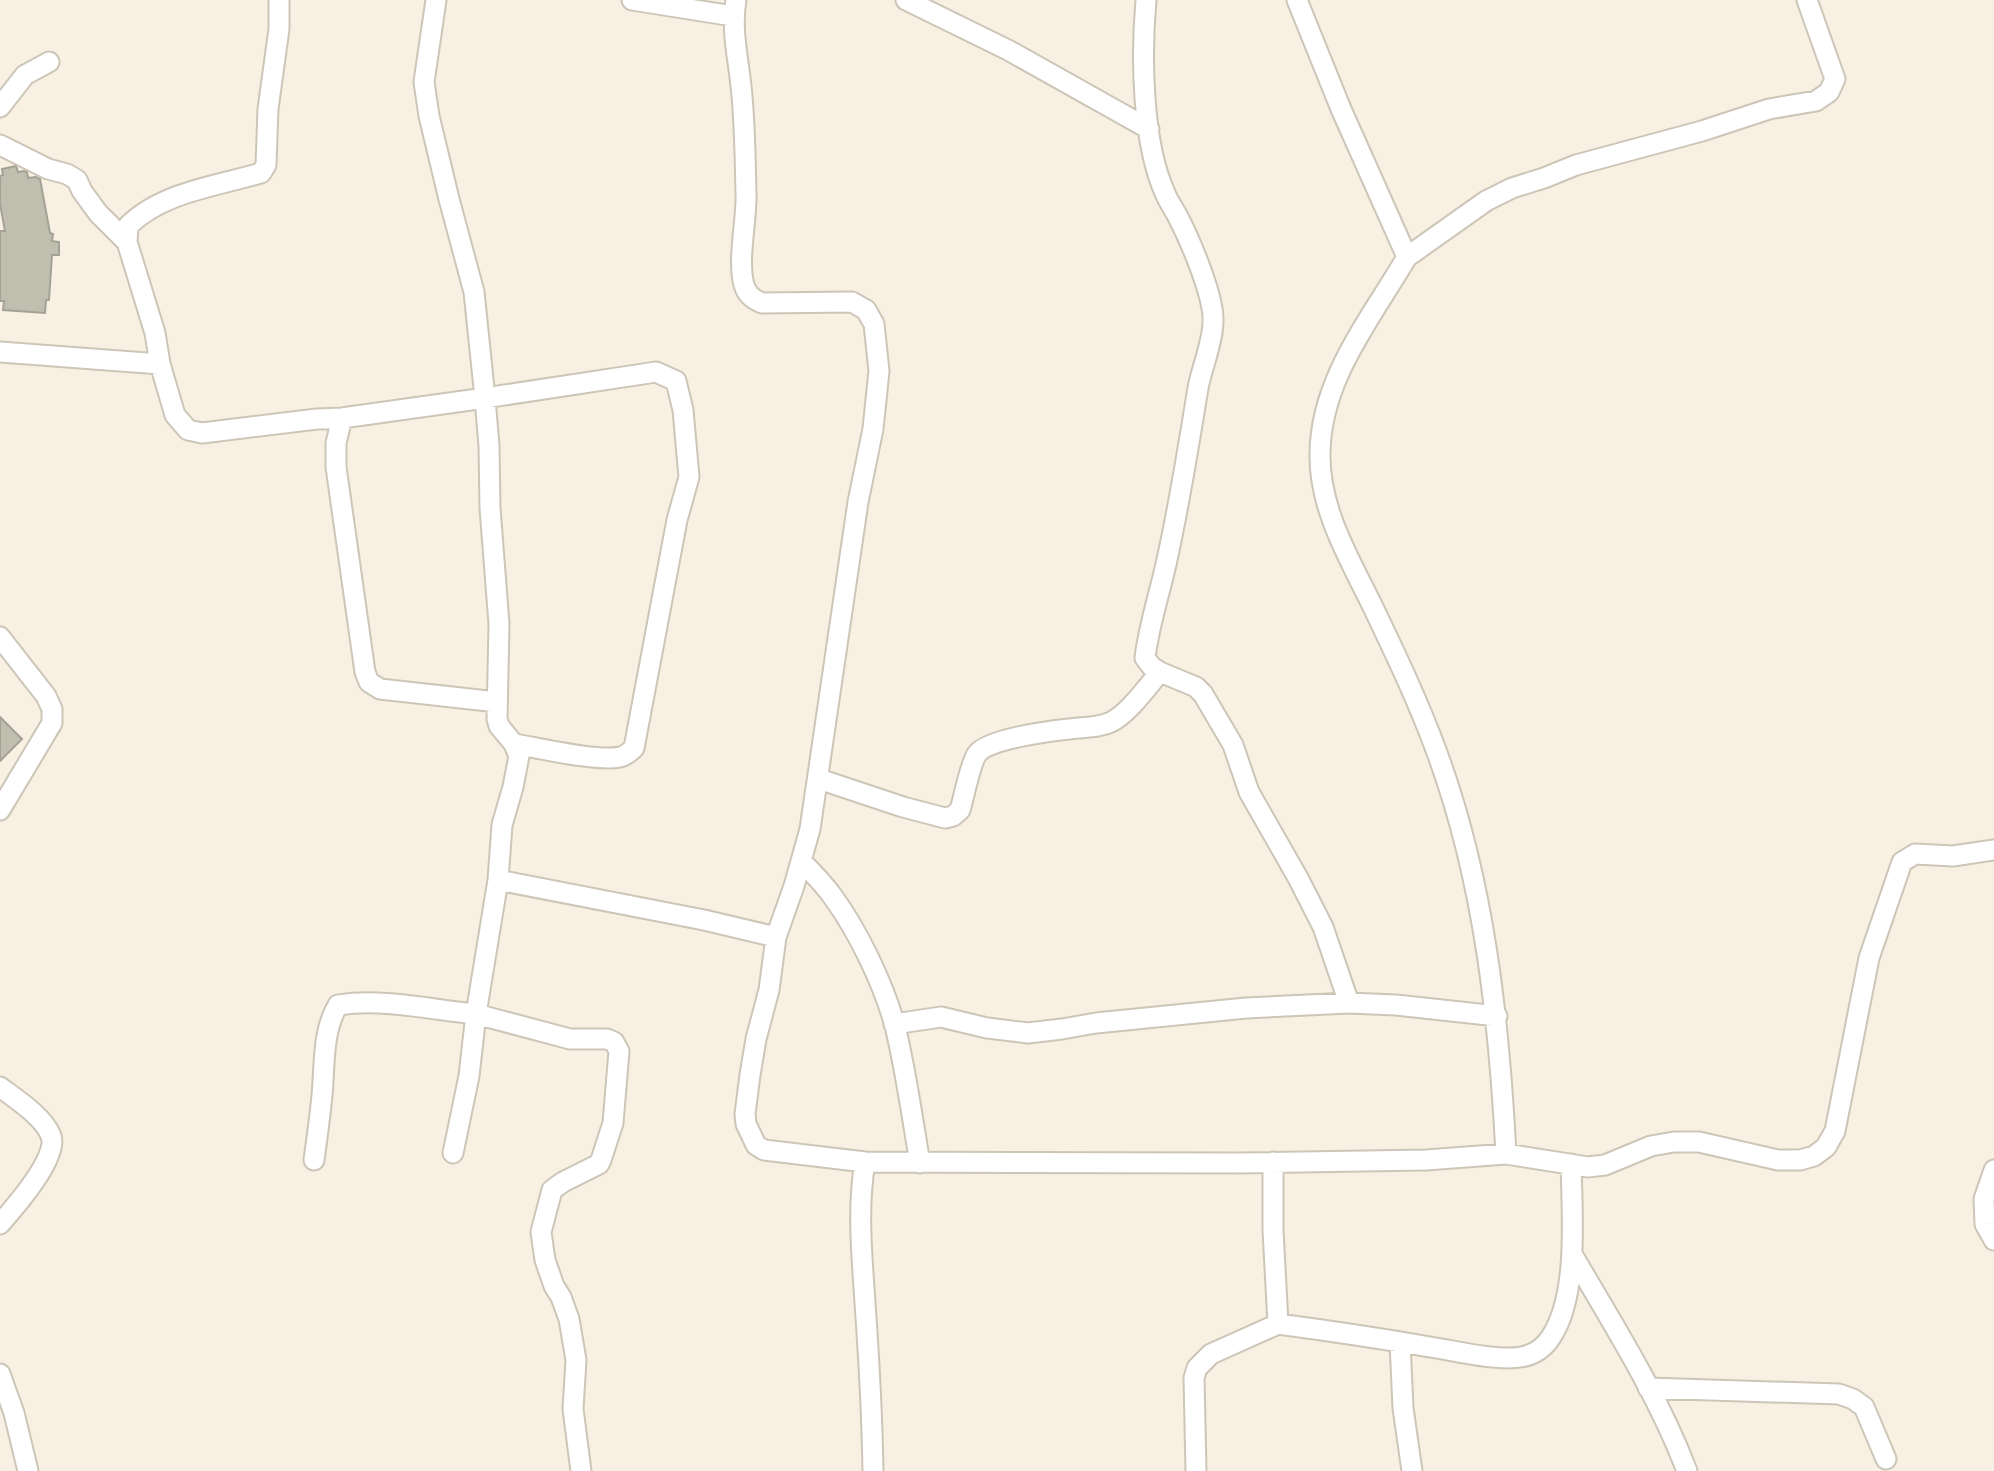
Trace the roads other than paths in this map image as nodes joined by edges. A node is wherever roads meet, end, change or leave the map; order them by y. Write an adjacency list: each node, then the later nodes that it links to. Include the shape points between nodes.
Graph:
1 (279, 0): 13 (street, via 264,170 156,205 128,226)
2 (436, 0): 17 (street, via 424,82 474,292)
3 (632, 0): 8 (street)
4 (906, 0): 11 (street, via 1008,50)
5 (1146, 0): 11 (street, via 1143,63)
6 (1297, 0): 14 (street)
7 (1807, 0): 14 (street, via 1835,79 1829,92 1816,101 1769,109 1512,188)
8 (735, 8): 23 (street, via 746,197 743,282 752,299 762,303 852,302 866,310 874,324 879,371 873,429 858,502)
9 (49, 62): 10 (street, via 25,75)
10 (0, 107)
11 (1149, 129): 20 (street, via 1155,163 1197,262 1213,322 1168,559 1148,632 1145,658)
12 (0, 145): 13 (street, via 77,180 98,213)
13 (127, 242): 16 (street)
14 (1407, 257): 31 (street, via 1341,366 1328,401 1320,459 1334,524 1437,751 1472,866)
15 (0, 352): 16 (street)
16 (160, 363): 18 (street, via 175,415 188,430 202,433)
17 (485, 398): 18 (street); 21 (street, via 499,624); 22 (street, via 656,372 676,381 687,447 689,477 634,748 624,757 608,758)
18 (342, 418): 21 (street, via 337,479 369,682 380,689)
19 (0, 637): 24 (street, via 52,709 52,723)
20 (1160, 672): 23 (street, via 1113,722 1013,738 986,747 978,753 960,810 953,816 903,807); 29 (street, via 1203,694 1233,745 1249,792 1323,927)
21 (497, 702): 22 (street, via 499,726)
22 (514, 744): 27 (street, via 519,756 502,825)
23 (819, 779): 26 (street)
24 (0, 810)
25 (1994, 850): 40 (street, via 1953,856 1915,854 1902,862 1869,958 1835,1130 1826,1147 1814,1156 1778,1160 1699,1142 1674,1142 1605,1165)
26 (801, 861): 28 (street); 32 (street, via 833,897 862,945)
27 (498, 880): 28 (street); 30 (street)
28 (776, 937): 37 (street, via 750,1075 746,1124 756,1145 764,1150)
29 (1349, 1003): 31 (street); 32 (street, via 1246,1008 1028,1033 941,1017)
30 (476, 1014): 34 (street); 36 (street, via 387,1004 338,1005 326,1033); 51 (street, via 570,1039 607,1039 619,1051 612,1123 601,1160 552,1190 541,1232 545,1260 565,1308 576,1360 573,1409)
31 (1497, 1016): 35 (street)
32 (894, 1024): 38 (street)
33 (0, 1087): 42 (street, via 45,1125 52,1138 44,1166)
34 (453, 1153)
35 (1506, 1154): 39 (street); 40 (street)
36 (314, 1160)
37 (865, 1162): 38 (street); 52 (street, via 860,1240)
38 (920, 1163): 39 (street)
39 (1273, 1163): 45 (street)
40 (1572, 1164): 44 (street)
41 (1994, 1170): 43 (street, via 1984,1199 1985,1224)
42 (0, 1224)
43 (1994, 1240)
44 (1572, 1254): 46 (street, via 1567,1296 1552,1335 1532,1354 1517,1358 1478,1355); 48 (street)
45 (1278, 1324): 46 (street); 53 (street, via 1211,1354 1198,1368 1194,1378)
46 (1401, 1342): 54 (street, via 1404,1419)
47 (0, 1374): 50 (street)
48 (1648, 1388): 49 (street, via 1839,1394 1864,1408); 55 (street)
49 (1886, 1459)
50 (28, 1471)
51 (581, 1471)
52 (873, 1471)
53 (1196, 1471)
54 (1412, 1471)
55 (1687, 1471)

